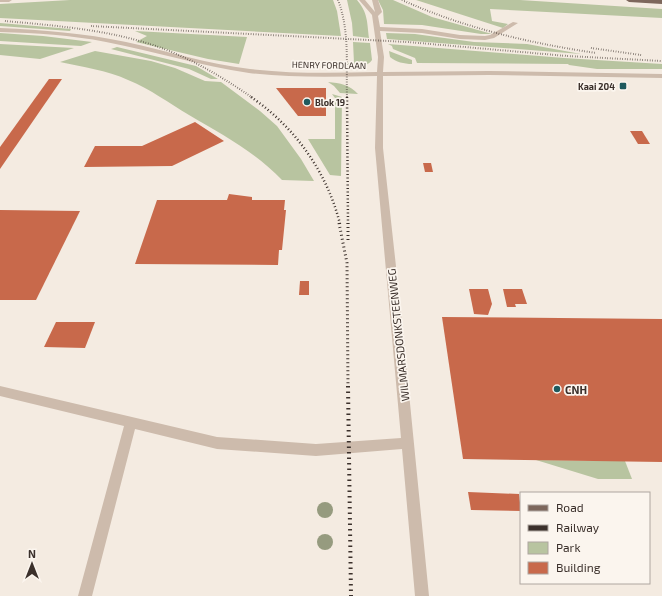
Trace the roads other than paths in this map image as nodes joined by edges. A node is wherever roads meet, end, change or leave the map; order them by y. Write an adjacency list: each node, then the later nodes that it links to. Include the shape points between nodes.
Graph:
1 (0, 0): 2 (street)
2 (9, 0)
3 (362, 0): 7 (street)
4 (375, 0): 7 (street, WILMARSDONKSTEENWEG, via 378,12)
5 (629, 0): 6 (main road)
6 (662, 2)
7 (375, 15): 9 (street, WILMARSDONKSTEENWEG)
8 (515, 23): 9 (street, via 492,37 485,38 460,37 422,30)
9 (377, 29): 11 (street, WILMARSDONKSTEENWEG)
10 (0, 30): 11 (street, HENRY FORDLAAN, via 107,40 244,70)
11 (381, 75): 12 (street, HENRY FORDLAAN, via 447,73); 15 (street, WILMARSDONKSTEENWEG, via 379,148)
12 (662, 76)
13 (0, 391): 14 (street)
14 (131, 422): 15 (street, via 217,443 290,449 316,450); 16 (street)
15 (408, 443): 17 (street, WILMARSDONKSTEENWEG)
16 (85, 596)
17 (422, 596)

